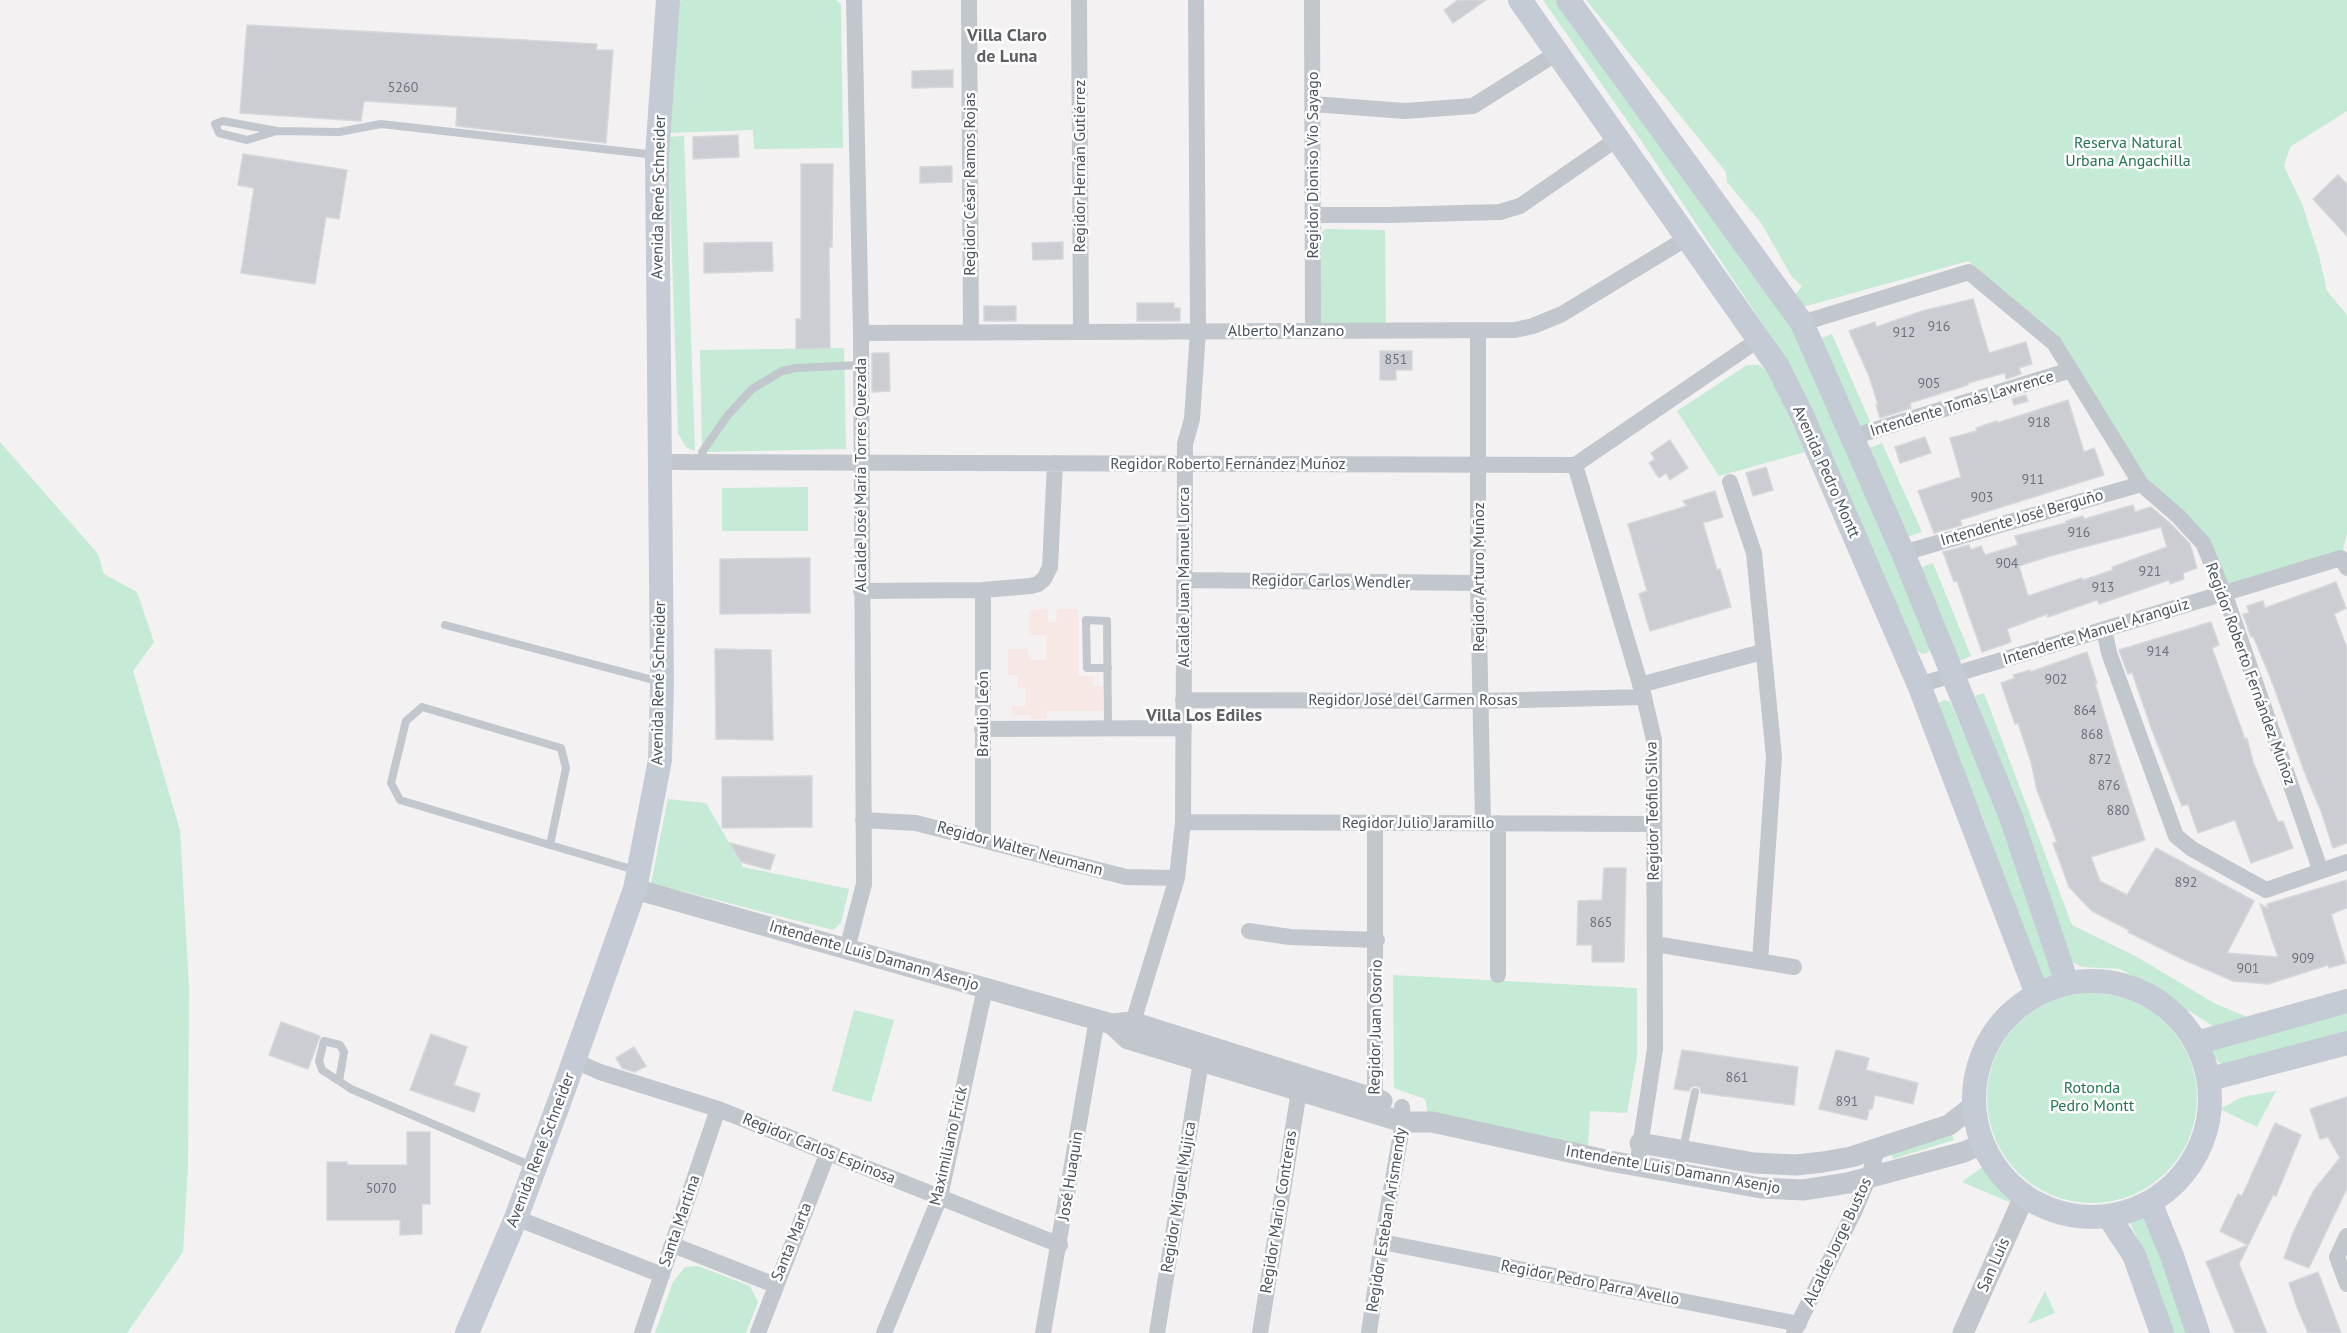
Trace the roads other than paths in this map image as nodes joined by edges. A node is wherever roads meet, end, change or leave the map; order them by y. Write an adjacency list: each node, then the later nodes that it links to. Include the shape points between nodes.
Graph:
1 (668, 0): 13 (main road, Avenida René Schneider)
2 (854, 0): 21 (street, Alcalde José María Torres Quezada)
3 (969, 0): 22 (street, Regidor César Ramos Rojas)
4 (1078, 0): 20 (street, Regidor Hernán Gutiérrez)
5 (1196, 0): 18 (street, Alcalde Juan Manuel Lorca)
6 (1311, 0): 10 (street, Regidor Dioniso Vío Sayago)
7 (1520, 0): 9 (main road, Avenida Pedro Montt)
8 (1568, 0): 16 (main road)
9 (1557, 53): 10 (street, via 1473,106 1405,111); 12 (main road, Avenida Pedro Montt)
10 (1313, 104): 14 (street, Regidor Dioniso Vío Sayago)
11 (277, 131): 11 (lane, via 223,121 214,124 219,133 247,140); 13 (lane, via 339,132 381,124)
12 (1617, 139): 14 (street, via 1520,206 1500,212); 15 (main road, Avenida Pedro Montt)
13 (657, 155): 27 (main road, Avenida René Schneider)
14 (1314, 214): 19 (street, Regidor Dioniso Vío Sayago)
15 (1688, 238): 17 (street, Alberto Manzano, via 1555,318 1515,330); 23 (main road, Avenida Pedro Montt)
16 (1802, 323): 25 (street, Regidor Roberto Fernández Muñoz, via 1969,272 2054,343); 26 (main road)
17 (1478, 330): 19 (street, Alberto Manzano); 32 (street, Regidor Arturo Muñoz)
18 (1198, 331): 19 (street, Alberto Manzano); 20 (street, Alberto Manzano); 31 (street, Alcalde Juan Manuel Lorca)
19 (1313, 331)
20 (1081, 332): 22 (street, Alberto Manzano)
21 (861, 333): 22 (street, Alberto Manzano); 24 (street, Alcalde José María Torres Quezada)
22 (970, 333)
23 (1758, 340): 33 (street); 49 (main road, Avenida Pedro Montt, via 1778,367 1802,415)
24 (860, 365): 28 (lane, via 782,371 752,389 702,452); 29 (street, Alcalde José María Torres Quezada)
25 (2071, 370): 26 (street, Intendente Tomás Lawrence); 35 (street, Regidor Roberto Fernández Muñoz)
26 (1852, 437): 36 (main road)
27 (660, 462): 28 (street, Regidor Roberto Fernández Muñoz); 48 (main road, Avenida René Schneider)
28 (707, 462): 29 (street, Regidor Roberto Fernández Muñoz)
29 (861, 462): 30 (street, Regidor Roberto Fernández Muñoz); 41 (street, Alcalde José María Torres Quezada)
30 (1055, 463): 31 (street, Regidor Roberto Fernández Muñoz); 40 (street, via 1048,573 1031,586)
31 (1185, 464): 32 (street, Regidor Roberto Fernández Muñoz); 38 (street, Alcalde Juan Manuel Lorca)
32 (1479, 465): 33 (street, Regidor Roberto Fernández Muñoz); 39 (street, Regidor Arturo Muñoz)
33 (1575, 465): 50 (street, Regidor Teófilo Silva)
34 (1730, 482): 45 (street, via 1754,553)
35 (2141, 484): 36 (street, Intendente José Berguño); 42 (street, Regidor Roberto Fernández Muñoz, via 2203,543)
36 (1904, 552): 47 (main road)
37 (2344, 563): 42 (street, Intendente Manuel Aranguiz)
38 (1184, 580): 39 (street, Regidor Carlos Wendler); 51 (street, Alcalde Juan Manuel Lorca)
39 (1478, 583): 52 (street, Regidor Arturo Muñoz)
40 (983, 590): 41 (street); 54 (street, Braulio León)
41 (861, 591): 56 (street, Alcalde José María Torres Quezada)
42 (2224, 593): 44 (street, Intendente Manuel Aranguiz); 64 (street, Regidor Roberto Fernández Muñoz)
43 (445, 625): 48 (lane)
44 (2100, 631): 47 (street, Intendente Manuel Aranguiz); 64 (street, via 2106,638 2176,836 2266,890)
45 (1762, 652): 50 (street, Regidor José del Carmen Rosas); 71 (street, via 1774,757)
46 (1108, 668): 46 (lane, via 1107,621 1086,620 1087,668); 55 (lane)
47 (1953, 675): 49 (street, Intendente Manuel Aranguiz); 74 (main road, via 2011,817)
48 (662, 682): 66 (main road, Avenida René Schneider, via 660,760)
49 (1919, 685): 76 (main road, Avenida Pedro Montt)
50 (1642, 691): 52 (street, Regidor José del Carmen Rosas); 60 (street, Regidor Teófilo Silva, via 1654,740)
51 (1183, 700): 52 (street, Regidor José del Carmen Rosas); 53 (street, Alcalde Juan Manuel Lorca)
52 (1480, 701): 59 (street, Regidor Arturo Muñoz)
53 (1184, 728): 55 (street); 57 (street, Alcalde Juan Manuel Lorca)
54 (982, 729): 55 (street); 61 (street, Braulio León)
55 (1108, 729)
56 (863, 820): 61 (street, Regidor Walter Neumann, via 916,823); 70 (street, Alcalde José María Torres Quezada, via 864,884)
57 (1183, 822): 58 (street, Regidor Julio Jaramillo); 65 (street, Alcalde Juan Manuel Lorca)
58 (1375, 823): 59 (street, Regidor Julio Jaramillo); 68 (street, Regidor Juan Osorio)
59 (1490, 823): 60 (street, Regidor Julio Jaramillo); 73 (street, Regidor Arturo Muñoz)
60 (1653, 824): 69 (street, Regidor Teófilo Silva)
61 (983, 839): 65 (street, Regidor Walter Neumann, via 1126,877)
62 (550, 845): 62 (lane, via 566,768 561,748 422,707 406,721 392,783 400,800); 66 (lane)
63 (2347, 862): 64 (street)
64 (2320, 869)
65 (1177, 878): 78 (street, Alcalde Juan Manuel Lorca)
66 (637, 880): 70 (street, Intendente Luis Damann Asenjo); 81 (main road, Avenida René Schneider)
67 (1249, 931): 68 (street, Regidor Juan Osorio, via 1290,937)
68 (1377, 940): 87 (street, Regidor Juan Osorio)
69 (1655, 944): 71 (street); 91 (street, Regidor Teófilo Silva, via 1655,1049)
70 (847, 949): 75 (street, Intendente Luis Damann Asenjo)
71 (1760, 961): 72 (street)
72 (1794, 967)
73 (1498, 975)
74 (2067, 983): 76 (main road); 79 (main road, via 2097,981 2146,994 2179,1018)
75 (985, 988): 78 (street, Intendente Luis Damann Asenjo); 102 (street, Maximiliano Frick)
76 (2037, 994): 88 (main road, via 2018,1006 1989,1041 1977,1072)
77 (2347, 1001): 79 (main road)
78 (1117, 1026): 82 (street, Intendente Luis Damann Asenjo); 87 (street, Intendente Luis Damann Asenjo); 110 (street, José Huaquin)
79 (2196, 1043): 83 (main road)
80 (2347, 1043): 83 (main road)
81 (575, 1061): 89 (street, Regidor Carlos Espinosa); 98 (main road, Avenida René Schneider)
82 (1201, 1061): 85 (street, Intendente Luis Damann Asenjo); 121 (street, Regidor Miguel Mujica)
83 (2210, 1079): 104 (main road, via 2209,1120 2198,1152 2179,1180)
84 (339, 1081): 84 (lane, via 322,1070 318,1061 324,1041 340,1045 344,1052); 98 (lane)
85 (1299, 1091): 87 (street, Intendente Luis Damann Asenjo); 122 (street, Regidor Mario Contreras)
86 (1695, 1092): 94 (lane)
87 (1375, 1106): 90 (street, Intendente Luis Damann Asenjo)
88 (1973, 1106): 92 (main road); 93 (street, Intendente Luis Damann Asenjo, via 1949,1125)
89 (718, 1109): 95 (street, Regidor Carlos Espinosa); 109 (street, Santa Martina)
90 (1403, 1115): 97 (street, Intendente Luis Damann Asenjo); 108 (street, Regidor Esteban Arismendy)
91 (1640, 1143): 94 (street, Intendente Luis Damann Asenjo); 97 (street, Regidor Teófilo Silva)
92 (1982, 1144): 100 (street, Intendente Luis Damann Asenjo); 103 (main road, via 1999,1173)
93 (1877, 1149): 96 (street, Intendente Luis Damann Asenjo, via 1796,1165); 100 (street, Alcalde Jorge Bustos)
94 (1683, 1151): 96 (street, Intendente Luis Damann Asenjo); 99 (lane)
95 (828, 1152): 102 (street, Regidor Carlos Espinosa); 113 (street, Santa Marta)
96 (1717, 1157): 101 (lane)
97 (1637, 1166): 99 (street, Intendente Luis Damann Asenjo)
98 (535, 1167): 106 (main road, Avenida René Schneider)
99 (1678, 1173): 101 (street, Intendente Luis Damann Asenjo)
100 (1869, 1177): 101 (street, Intendente Luis Damann Asenjo, via 1803,1190 1761,1188); 114 (street, Alcalde Jorge Bustos)
101 (1714, 1179)
102 (940, 1197): 110 (street, Regidor Carlos Espinosa); 119 (street, Maximiliano Frick)
103 (2024, 1197): 105 (main road, via 2064,1215); 115 (street, San Luis)
104 (2152, 1201): 105 (main road); 125 (main road)
105 (2109, 1217): 124 (main road, via 2134,1255)
106 (516, 1218): 111 (street); 116 (main road, Avenida René Schneider)
107 (2347, 1236): 112 (street, via 2337,1257)
108 (1382, 1242): 114 (street, Regidor Pedro Parra Avello); 123 (street, Regidor Esteban Arismendy)
109 (673, 1245): 111 (street, Santa Martina); 113 (street)
110 (1060, 1245): 120 (street, José Huaquin)
111 (662, 1275): 117 (street, Santa Martina)
112 (2347, 1284)
113 (775, 1285): 118 (street, Santa Marta)
114 (1796, 1328)
115 (1964, 1332)
116 (467, 1333)
117 (642, 1333)
118 (758, 1333)
119 (885, 1333)
120 (1043, 1333)
121 (1157, 1333)
122 (1260, 1333)
123 (1369, 1333)
124 (2162, 1333)
125 (2198, 1333)

